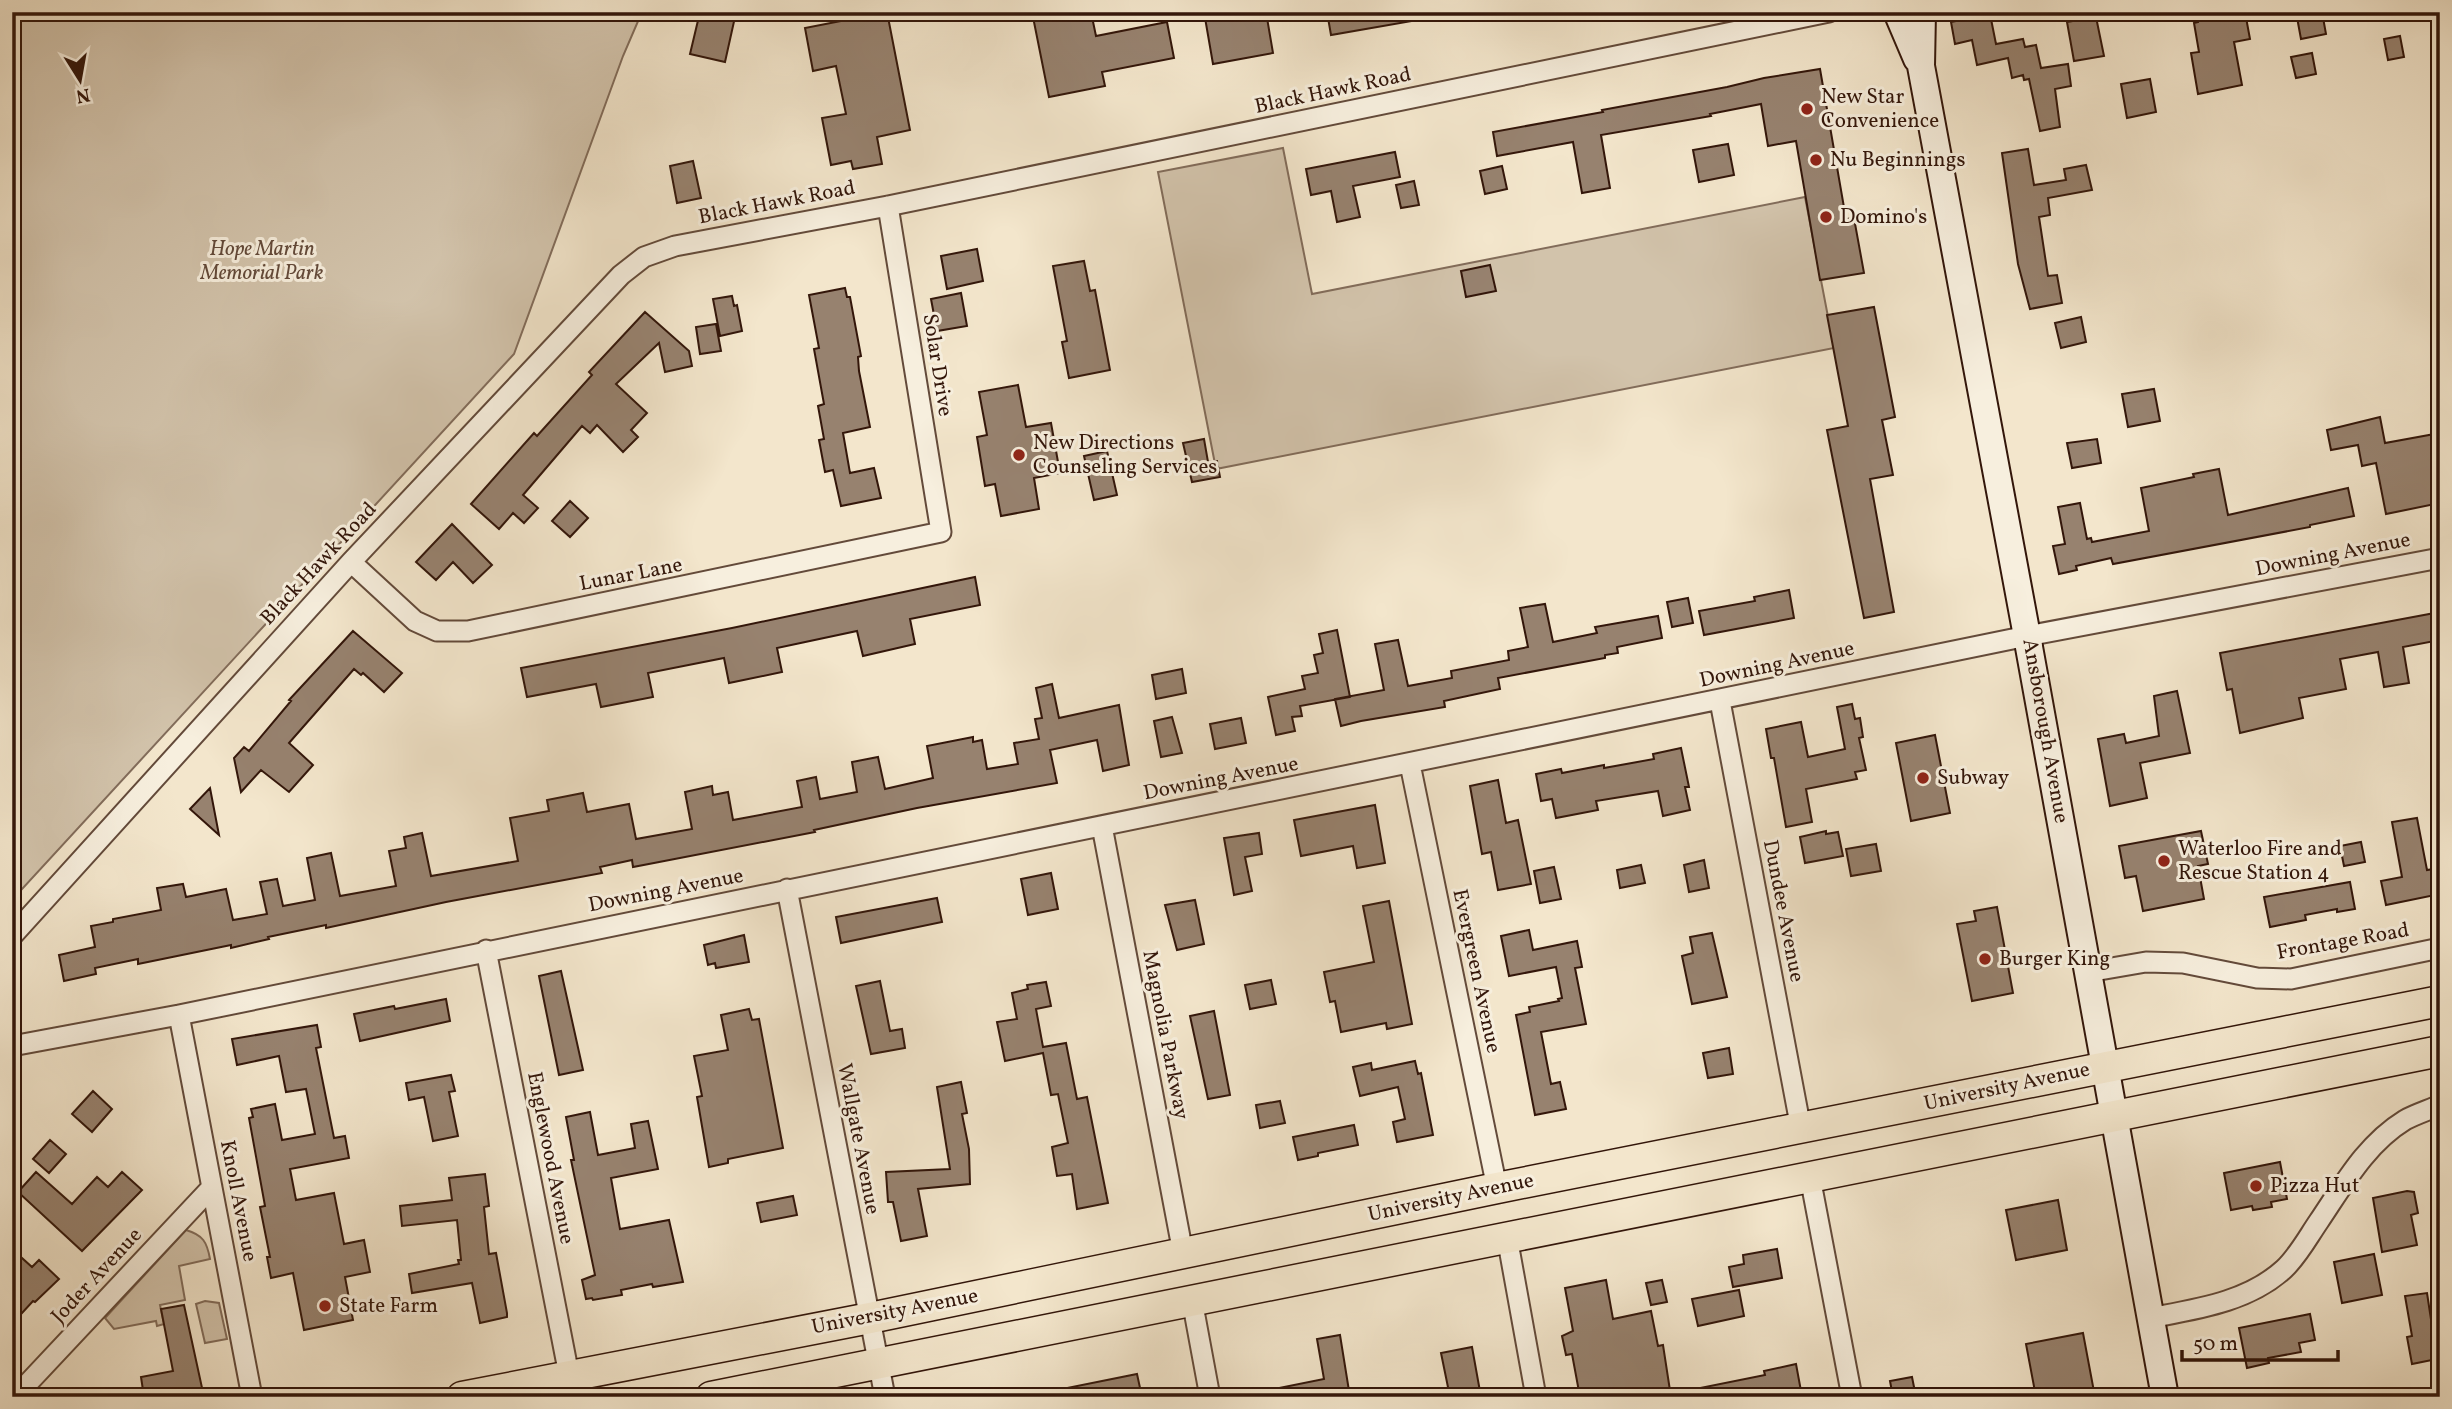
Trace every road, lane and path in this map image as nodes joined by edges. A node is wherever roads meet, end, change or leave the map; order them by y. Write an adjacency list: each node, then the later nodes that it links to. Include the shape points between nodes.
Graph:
1 (1829, 12): 5 (street, Black Hawk Road)
2 (1896, 12): 4 (main road, Ansborough Avenue)
3 (1922, 12): 4 (main road, Ansborough Avenue)
4 (1921, 66): 9 (main road, Ansborough Avenue)
5 (888, 206): 6 (street, Solar Drive); 8 (street, Black Hawk Road, via 675,246 644,257 611,285)
6 (941, 533): 8 (street, Lunar Lane, via 468,631 437,631 415,621)
7 (2440, 558): 9 (street, Downing Avenue)
8 (351, 562): 14 (street, Black Hawk Road)
9 (2027, 636): 10 (street, Downing Avenue); 17 (main road, Ansborough Avenue)
10 (1720, 701): 11 (street, Downing Avenue); 25 (street, Dundee Avenue)
11 (1410, 764): 12 (street, Downing Avenue); 28 (street, Evergreen Avenue)
12 (1102, 826): 13 (street, Downing Avenue); 30 (street, Magnolia Parkway)
13 (787, 889): 16 (street, Downing Avenue); 32 (street, Wallgate Avenue)
14 (12, 936)
15 (2440, 948): 17 (street, Frontage Road, via 2291,979 2256,978 2183,963 2146,962)
16 (486, 950): 19 (street, Downing Avenue); 35 (street, Englewood Avenue)
17 (2088, 972): 22 (main road, Ansborough Avenue)
18 (2440, 1001): 22 (main road, University Avenue)
19 (179, 1015): 20 (street, Downing Avenue); 27 (street, Knoll Avenue)
20 (12, 1046)
21 (2440, 1051): 24 (main road)
22 (2105, 1067): 24 (main road, Ansborough Avenue); 25 (main road, University Avenue)
23 (2440, 1105): 33 (street, via 2406,1120 2364,1156 2286,1268 2264,1284 2221,1302)
24 (2114, 1116): 26 (main road); 33 (main road, Ansborough Avenue)
25 (1801, 1129): 28 (main road, University Avenue)
26 (1810, 1177): 29 (main road); 43 (street)
27 (212, 1186): 36 (street, Joder Avenue); 37 (street, Knoll Avenue)
28 (1497, 1188): 30 (main road, University Avenue)
29 (1507, 1237): 31 (main road); 42 (street)
30 (1183, 1253): 32 (main road, University Avenue)
31 (1192, 1300): 34 (main road); 41 (street)
32 (870, 1318): 34 (street, Wallgate Avenue); 35 (main road, University Avenue)
33 (2150, 1318): 44 (main road, Ansborough Avenue)
34 (878, 1363): 39 (main road); 40 (street, Wallgate Avenue)
35 (569, 1375): 38 (main road, University Avenue)
36 (15, 1397)
37 (252, 1397)
38 (462, 1397)
39 (711, 1397)
40 (884, 1397)
41 (1210, 1397)
42 (1536, 1397)
43 (1852, 1397)
44 (2165, 1397)

